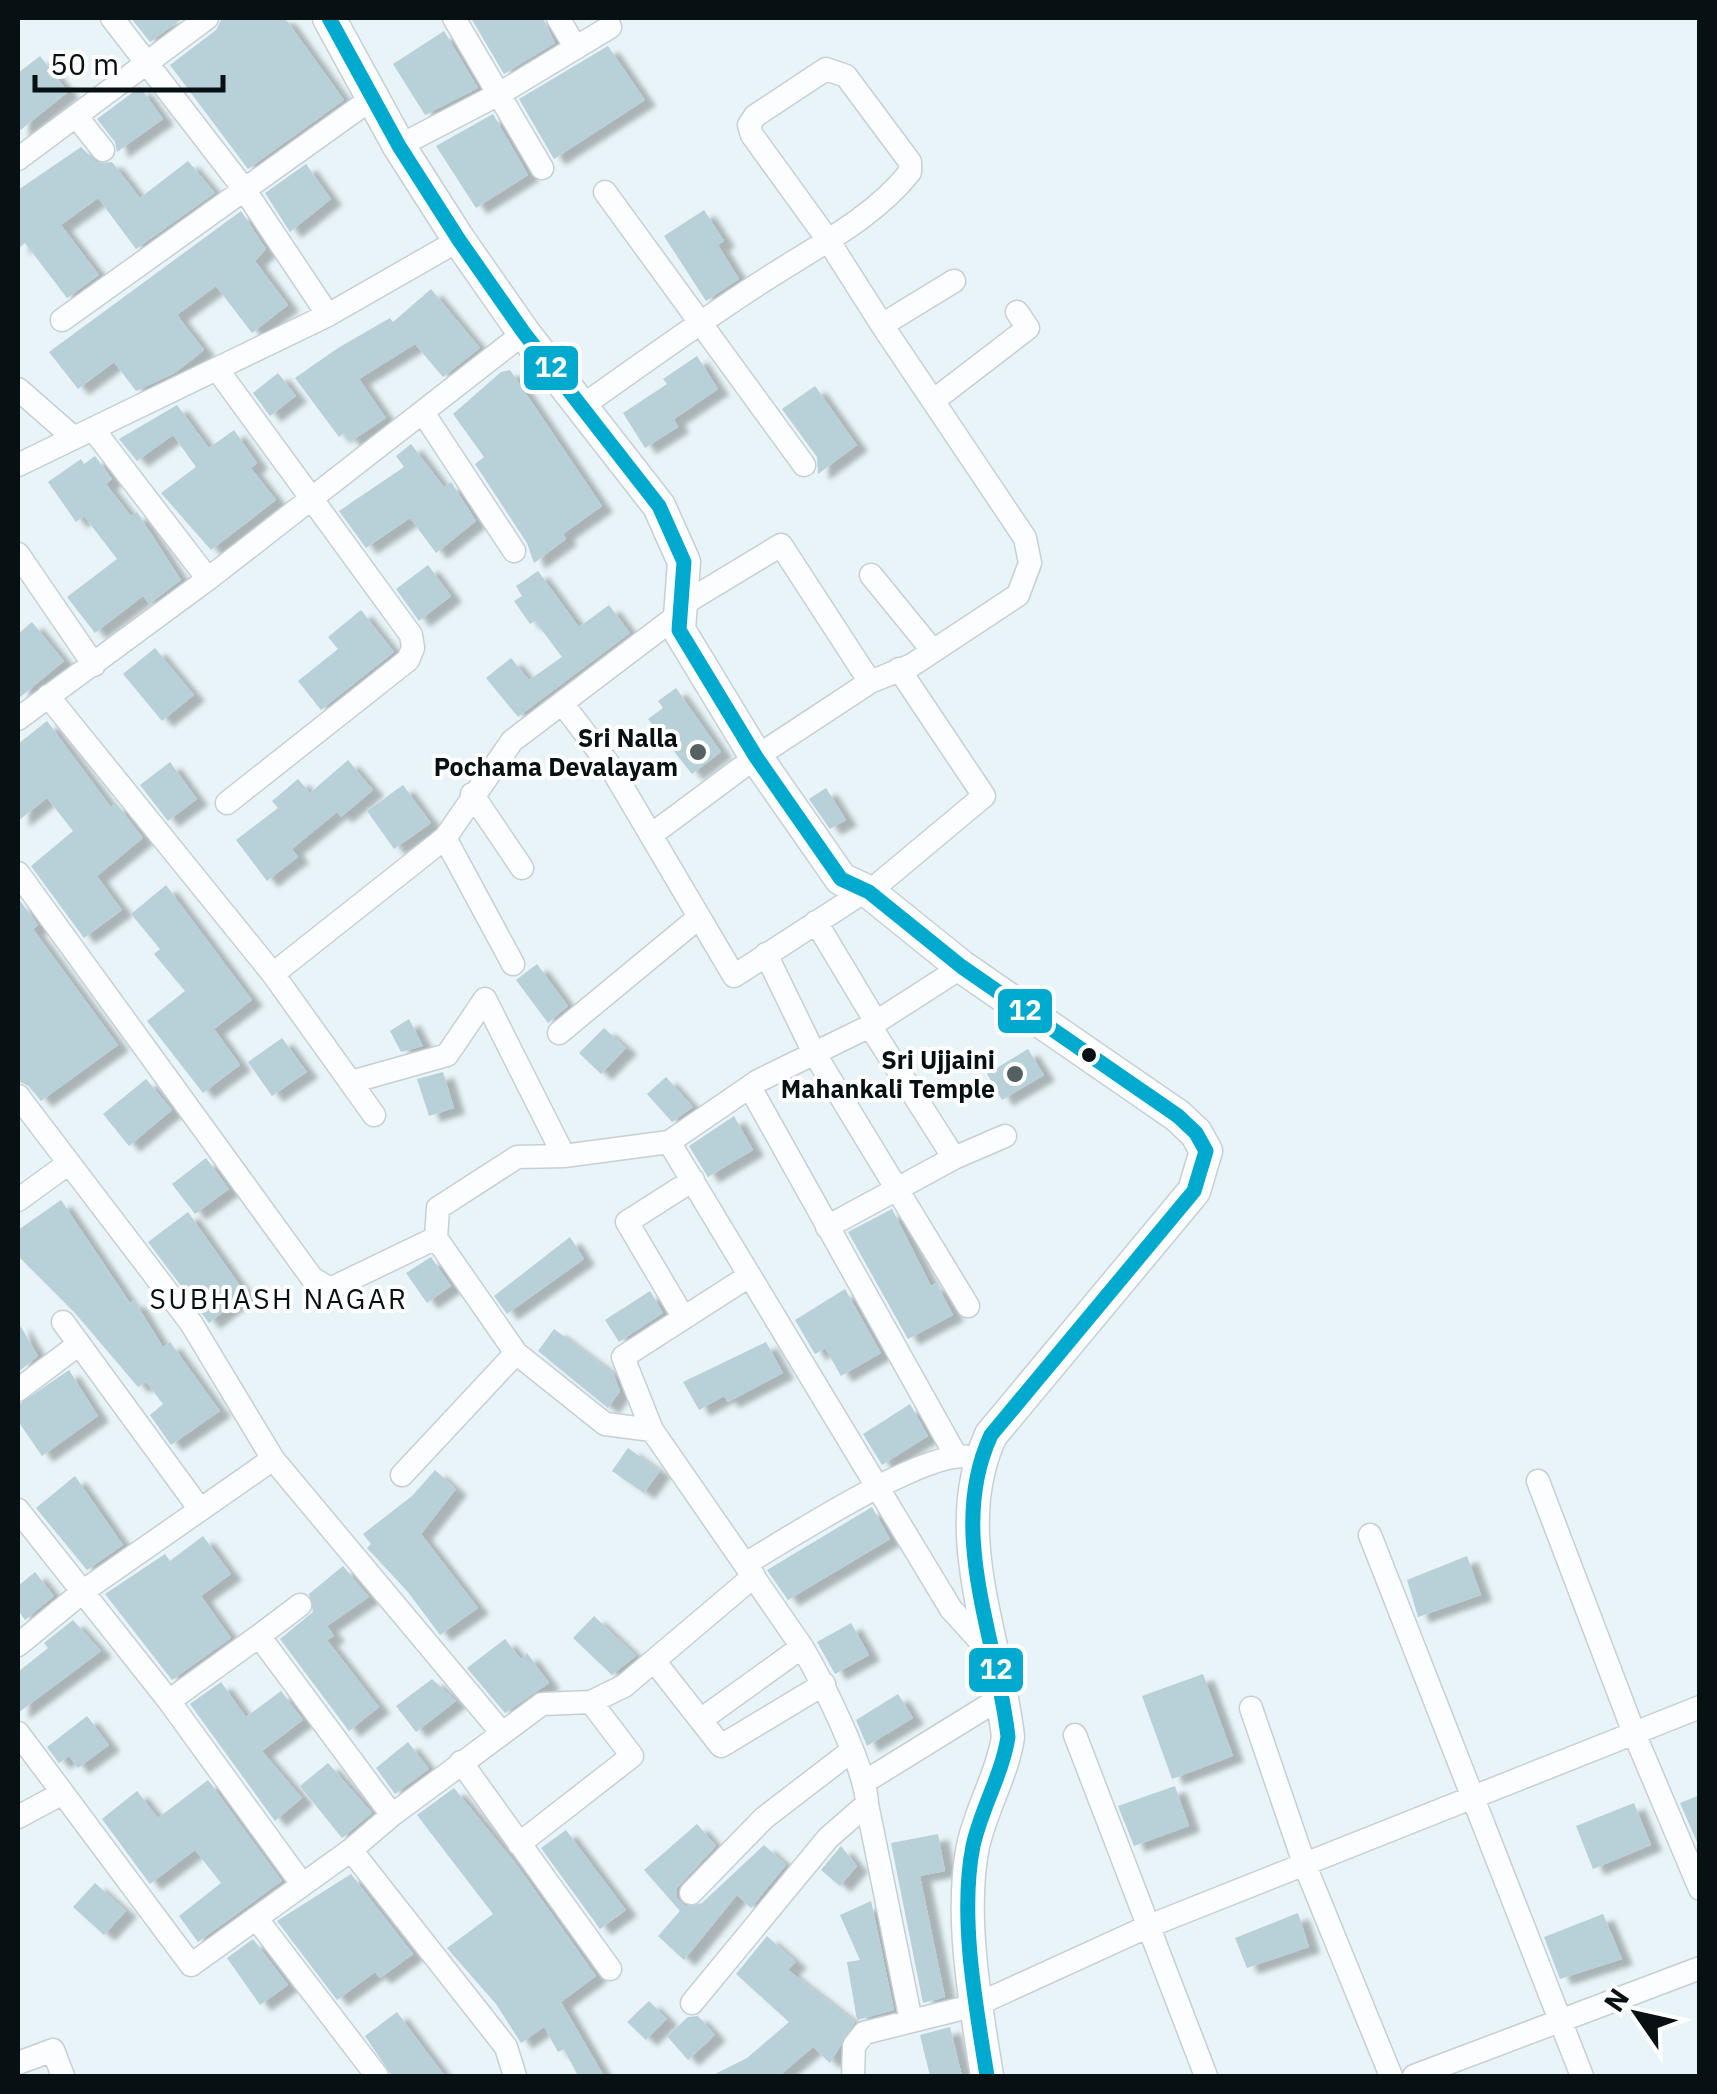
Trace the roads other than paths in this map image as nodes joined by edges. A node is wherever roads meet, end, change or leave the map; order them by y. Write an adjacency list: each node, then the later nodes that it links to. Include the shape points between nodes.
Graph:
1 (112, 18): 8 (street)
2 (207, 18): 8 (street)
3 (329, 18): 10 (street)
4 (454, 18): 9 (street)
5 (558, 18): 7 (street)
6 (610, 27): 7 (street)
7 (576, 48): 9 (street)
8 (145, 61): 11 (street); 16 (street)
9 (499, 94): 12 (street); 15 (street)
10 (374, 96): 12 (street); 16 (street)
11 (76, 116): 13 (street); 14 (street)
12 (399, 146): 18 (street)
13 (103, 150)
14 (18, 160)
15 (542, 168)
16 (244, 189): 22 (street); 23 (street)
17 (605, 192): 24 (street)
18 (459, 240): 22 (street); 26 (street)
19 (828, 240): 19 (street, via 910,172 910,162 846,76 826,69 749,125); 24 (street); 25 (street)
20 (954, 282): 25 (street)
21 (1017, 312): 29 (street, via 1028,328)
22 (328, 314): 27 (street)
23 (62, 320)
24 (699, 323): 30 (street); 33 (street)
25 (882, 325): 29 (street)
26 (524, 334): 30 (street); 31 (street)
27 (217, 369): 32 (street); 35 (street)
28 (18, 389): 32 (street)
29 (934, 401): 41 (street, via 1025,538 1030,563 1018,595)
30 (581, 408): 40 (street, via 676,537 684,562)
31 (424, 414): 35 (street); 36 (street)
32 (83, 434): 34 (street); 39 (street)
33 (804, 464)
34 (18, 466)
35 (312, 499): 39 (street); 50 (street, via 411,634 413,648 408,660)
36 (514, 551)
37 (18, 554): 42 (street)
38 (871, 575): 41 (street)
39 (208, 579): 42 (street)
40 (679, 610): 44 (street, via 782,546); 46 (street); 48 (street, via 678,630)
41 (933, 651): 43 (street)
42 (94, 665): 45 (street)
43 (899, 669): 44 (street); 55 (street, via 984,796)
44 (870, 682): 48 (street)
45 (48, 696): 47 (street); 61 (street)
46 (562, 704): 49 (street, via 512,741); 51 (street)
47 (18, 719)
48 (756, 757): 51 (street); 55 (street, via 842,879)
49 (472, 794): 52 (street); 53 (street)
50 (227, 802)
51 (651, 835): 56 (street)
52 (445, 838): 59 (street); 61 (street)
53 (522, 868)
54 (18, 873): 78 (street, via 312,1278 330,1289)
55 (867, 892): 57 (street); 60 (street)
56 (697, 919): 58 (street, via 734,976); 63 (street)
57 (816, 922): 58 (street); 62 (street)
58 (766, 954): 64 (street)
59 (513, 964)
60 (962, 967): 62 (street); 87 (street, via 1178,1116 1206,1151 1194,1191)
61 (273, 974): 65 (street)
62 (873, 1024): 64 (street); 72 (street)
63 (559, 1033)
64 (813, 1051): 66 (street); 75 (street)
65 (351, 1082): 68 (street); 71 (street, via 447,1055 484,999)
66 (751, 1090): 70 (street); 77 (street)
67 (18, 1096): 73 (street)
68 (374, 1114)
69 (1005, 1136): 72 (street)
70 (670, 1142): 71 (street); 74 (street)
71 (564, 1156): 78 (street, via 517,1157 438,1208)
72 (954, 1158): 75 (street)
73 (69, 1163): 76 (street); 88 (street, via 191,1324)
74 (693, 1180): 79 (street); 81 (street, via 628,1222)
75 (899, 1188): 77 (street); 80 (street)
76 (18, 1200)
77 (828, 1227): 87 (street)
78 (436, 1238): 84 (street)
79 (749, 1276): 81 (street); 91 (street)
80 (968, 1306)
81 (682, 1315): 86 (street, via 622,1357)
82 (62, 1322): 83 (street)
83 (79, 1344): 85 (street); 92 (street)
84 (516, 1353): 86 (street, via 605,1424); 89 (street)
85 (18, 1390)
86 (652, 1430): 95 (street)
87 (967, 1456): 91 (street); 101 (street, via 973,1560)
88 (273, 1459): 92 (street); 110 (street)
89 (402, 1475)
90 (1538, 1482): 112 (street)
91 (880, 1486): 95 (street); 101 (street, via 951,1608)
92 (199, 1508): 96 (street)
93 (18, 1510): 96 (street)
94 (1370, 1535): 118 (street)
95 (750, 1570): 100 (street); 102 (street)
96 (85, 1590): 99 (street); 105 (street)
97 (300, 1605): 98 (street)
98 (260, 1636): 105 (street); 119 (street)
99 (18, 1645)
100 (802, 1646): 103 (street); 109 (street)
101 (993, 1655): 104 (street)
102 (655, 1662): 106 (street); 109 (street)
103 (824, 1684): 109 (street, via 721,1746); 114 (street)
104 (1002, 1697): 116 (street); 132 (street, via 1004,1760 974,1844 969,1882)
105 (170, 1702): 124 (street)
106 (591, 1702): 110 (street, via 542,1704); 121 (street, via 632,1756)
107 (1700, 1707): 112 (street)
108 (1251, 1708): 123 (street)
109 (702, 1719)
110 (502, 1732): 115 (street)
111 (18, 1733): 117 (street)
112 (1634, 1733): 118 (street); 125 (street)
113 (1075, 1735): 128 (street)
114 (850, 1752): 116 (street); 126 (street, via 764,1818)
115 (461, 1762): 119 (street); 121 (street)
116 (867, 1793): 131 (street); 134 (street)
117 (62, 1794): 120 (street); 127 (street, via 190,1965)
118 (1472, 1796): 123 (street); 133 (street)
119 (392, 1814): 122 (street)
120 (18, 1817)
121 (520, 1844): 130 (street)
122 (351, 1850): 124 (street); 138 (street, via 506,2048)
123 (1304, 1864): 128 (street); 142 (street)
124 (302, 1884): 127 (street)
125 (1700, 1890)
126 (692, 1893)
127 (256, 1918): 137 (street)
128 (1149, 1926): 132 (street); 141 (street)
129 (1700, 1968): 133 (street)
130 (610, 1969)
131 (692, 2003)
132 (976, 2004): 134 (street); 140 (street)
133 (1560, 2019): 143 (street); 144 (street)
134 (911, 2021): 139 (street, via 864,2033 854,2046)
135 (18, 2063): 136 (street, via 53,2050)
136 (63, 2076)
137 (377, 2076)
138 (515, 2076)
139 (853, 2076)
140 (987, 2076)
141 (1206, 2076)
142 (1391, 2076)
143 (1414, 2076)
144 (1582, 2076)

